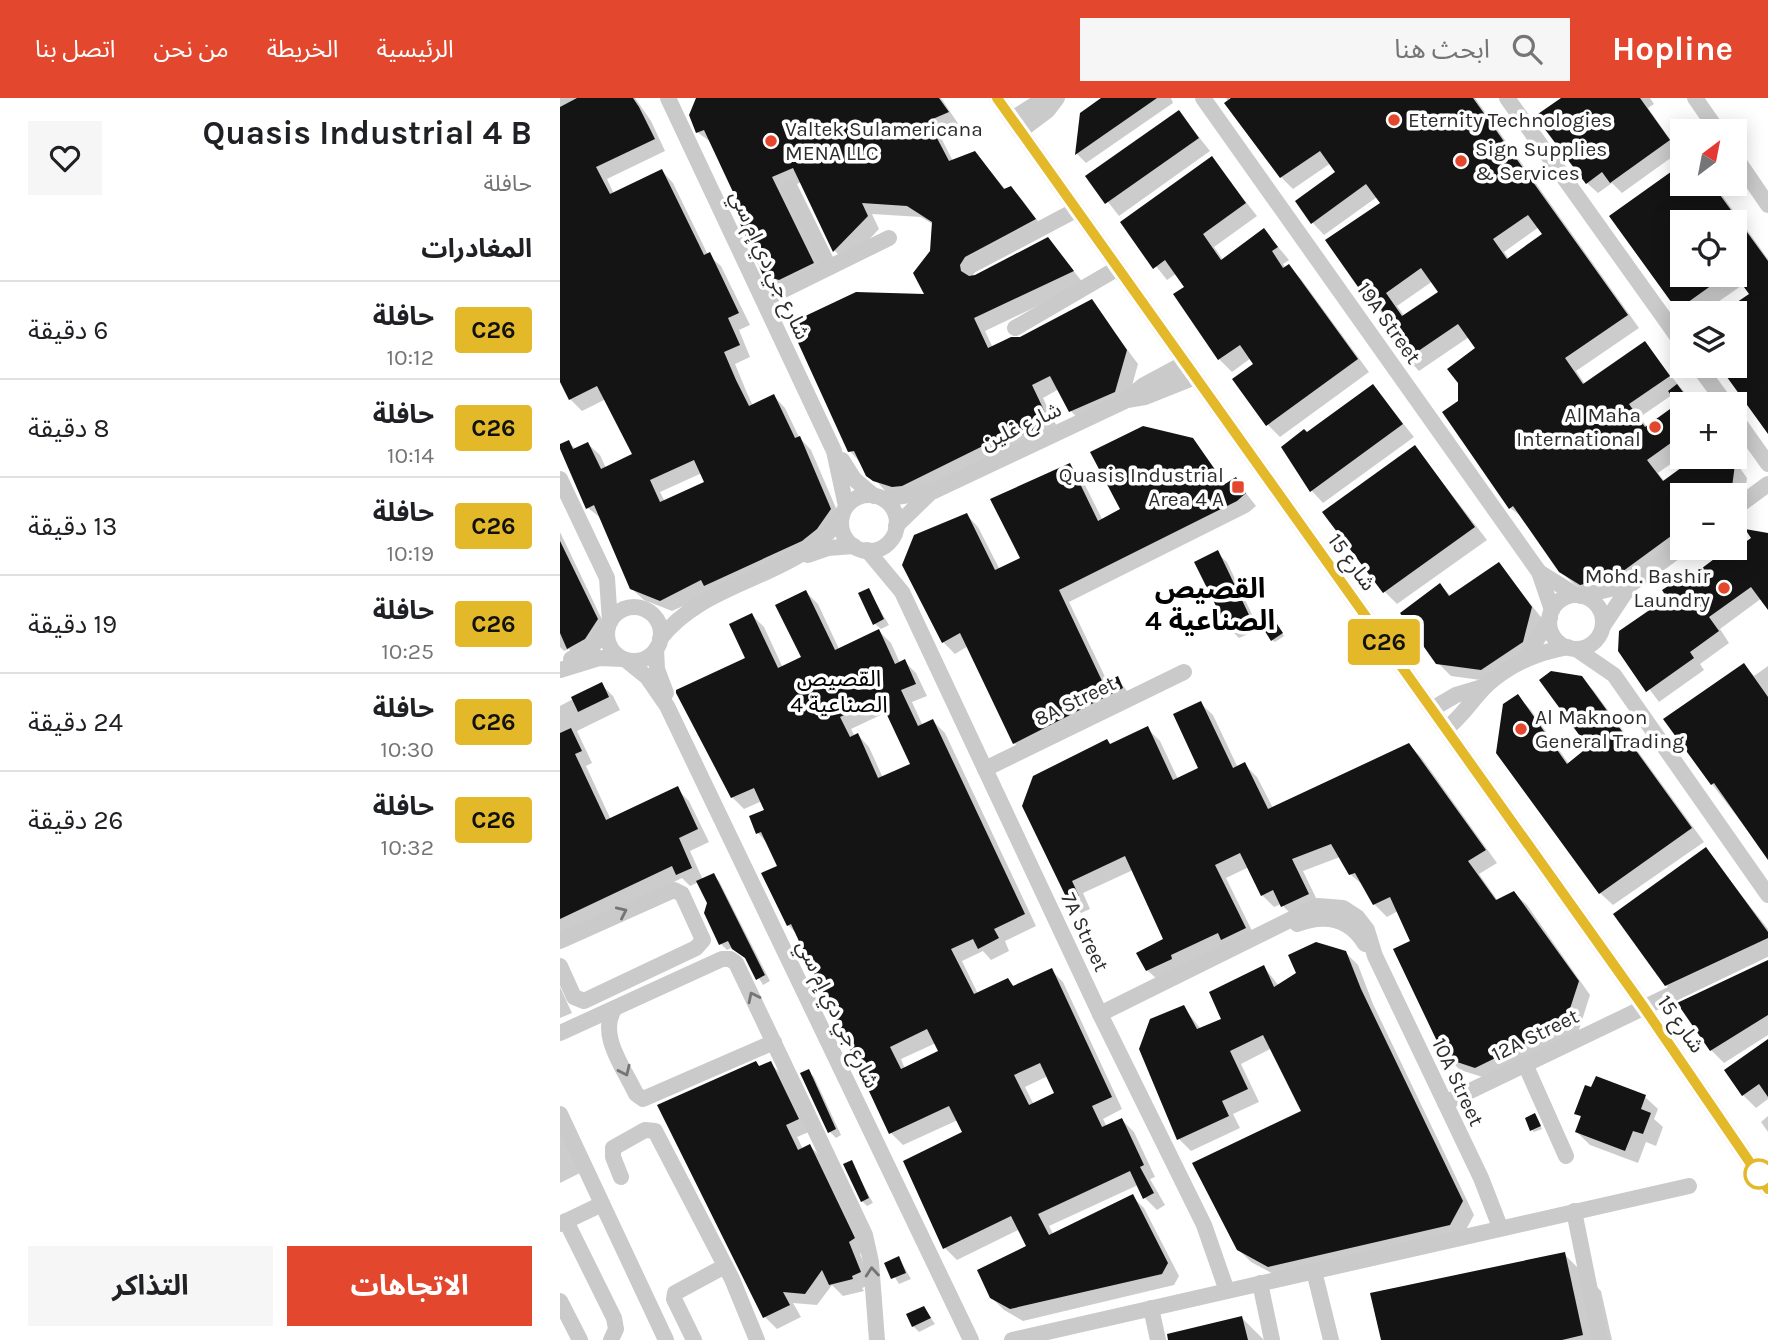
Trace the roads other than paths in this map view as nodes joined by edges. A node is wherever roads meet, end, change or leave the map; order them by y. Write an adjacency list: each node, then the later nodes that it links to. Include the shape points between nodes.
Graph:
1 (668, 98): 17 (street, شارع جي دي إم سي)
2 (997, 98): 8 (street, شارع 15)
3 (1053, 98): 8 (street, via 1042,100)
4 (1203, 98): 34 (street, 19A Street)
5 (1507, 98): 18 (street)
6 (1695, 98): 7 (street)
7 (1710, 119)
8 (1016, 125): 12 (street, شارع 15)
9 (1747, 174): 11 (street)
10 (790, 188): 15 (street)
11 (1768, 205)
12 (1076, 210): 14 (street); 16 (street, شارع 15)
13 (889, 238): 15 (street)
14 (970, 266)
15 (829, 267): 17 (street)
16 (1118, 268): 19 (street); 20 (street, شارع 15)
17 (763, 300): 22 (street, شارع جي دي إم سي)
18 (1670, 326)
19 (1015, 328)
20 (1190, 370): 26 (street, شارع غلين, via 1144,385 1127,400); 53 (street, شارع 15)
21 (1747, 434): 23 (street)
22 (834, 451): 27 (street, شارع جي دي إم سي, via 854,479); 29 (street, شارع جي دي إم سي)
23 (1768, 464)
24 (560, 480): 35 (street)
25 (1768, 484): 28 (street)
26 (934, 491): 27 (street, شارع غلين); 30 (street, شارع غلين)
27 (879, 497): 29 (street, شارع غلين, via 859,497); 30 (street, via 892,508)
28 (1747, 499)
29 (844, 511): 31 (street, via 844,536); 33 (street, شارع غلين, via 826,534)
30 (894, 533): 31 (street, شارع غلين, via 881,548); 37 (street)
31 (860, 548): 33 (street, شارع غلين, via 835,547); 37 (street)
32 (1670, 556): 36 (street)
33 (796, 557): 39 (street, شارع غلين)
34 (1539, 572): 38 (street); 41 (street)
35 (607, 578): 40 (street); 42 (street)
36 (1631, 584): 38 (street); 43 (street)
37 (902, 592): 55 (street, 7A Street)
38 (1579, 595): 41 (street, via 1562,599); 43 (street, via 1598,606)
39 (689, 608): 40 (street, شارع غلين); 44 (street, شارع غلين)
40 (643, 609): 42 (street, شارع غلين, via 623,610); 44 (street, via 659,625)
41 (1551, 614): 45 (street, via 1552,633); 46 (street)
42 (609, 625): 47 (street, via 611,649); 48 (street, شارع غلين, via 592,647)
43 (1602, 628): 45 (street, via 1595,641); 50 (street)
44 (658, 644): 47 (street, شارع غلين, via 646,658); 52 (street, شارع جي دي إم سي, via 657,669)
45 (1572, 648): 46 (street); 50 (street)
46 (1526, 658): 51 (street)
47 (624, 659): 48 (street, شارع غلين, via 599,658); 52 (street, شارع جي دي إم سي, via 647,677)
48 (560, 669)
49 (1184, 672): 55 (street, 8A Street)
50 (1614, 675): 56 (street)
51 (1486, 686): 53 (street); 54 (street)
52 (667, 706): 88 (street, شارع جي دي إم سي)
53 (1432, 709): 54 (street, شارع 15)
54 (1446, 729): 60 (street, شارع 15)
55 (985, 769): 62 (street, 7A Street)
56 (1768, 895)
57 (560, 941): 59 (street, one-way to 59, via 674,890 682,894 703,940 696,948 584,1000 574,997)
58 (1768, 948): 60 (street, 12A Street)
59 (560, 966)
60 (1643, 1006): 65 (street, 12A Street); 71 (street, شارع 15)
61 (615, 1008): 63 (street); 64 (street, one-way to 61, via 730,959); 64 (street, one-way to 64, via 608,1033 636,1094 643,1099)
62 (1100, 1014): 66 (street, 10A Street, via 1277,929 1312,919 1335,919 1354,930 1376,956); 79 (street, 7A Street, via 1204,1225)
63 (560, 1033)
64 (774, 1042): 87 (street, one-way to 64, via 865,1235)
65 (1525, 1064): 66 (street, 12A Street); 68 (street)
66 (1445, 1103): 75 (street, 10A Street)
67 (560, 1114): 72 (street)
68 (1566, 1156)
69 (621, 1177): 76 (street, via 613,1148 645,1130 655,1131)
70 (1689, 1186): 73 (street)
71 (1768, 1189)
72 (602, 1204): 74 (street); 84 (street)
73 (1574, 1211): 75 (street); 93 (street)
74 (563, 1223): 83 (street, via 614,1318)
75 (1500, 1227): 77 (street)
76 (725, 1266): 85 (street, via 675,1293); 86 (street)
77 (1314, 1271): 78 (street); 92 (street)
78 (1260, 1283): 79 (street); 91 (street)
79 (1227, 1291): 81 (street)
80 (560, 1301): 82 (street)
81 (1151, 1308): 89 (street); 90 (street)
82 (580, 1340)
83 (611, 1340)
84 (666, 1340)
85 (694, 1340)
86 (757, 1340)
87 (877, 1340)
88 (971, 1340)
89 (1012, 1340)
90 (1158, 1340)
91 (1272, 1340)
92 (1331, 1340)
93 (1600, 1340)

